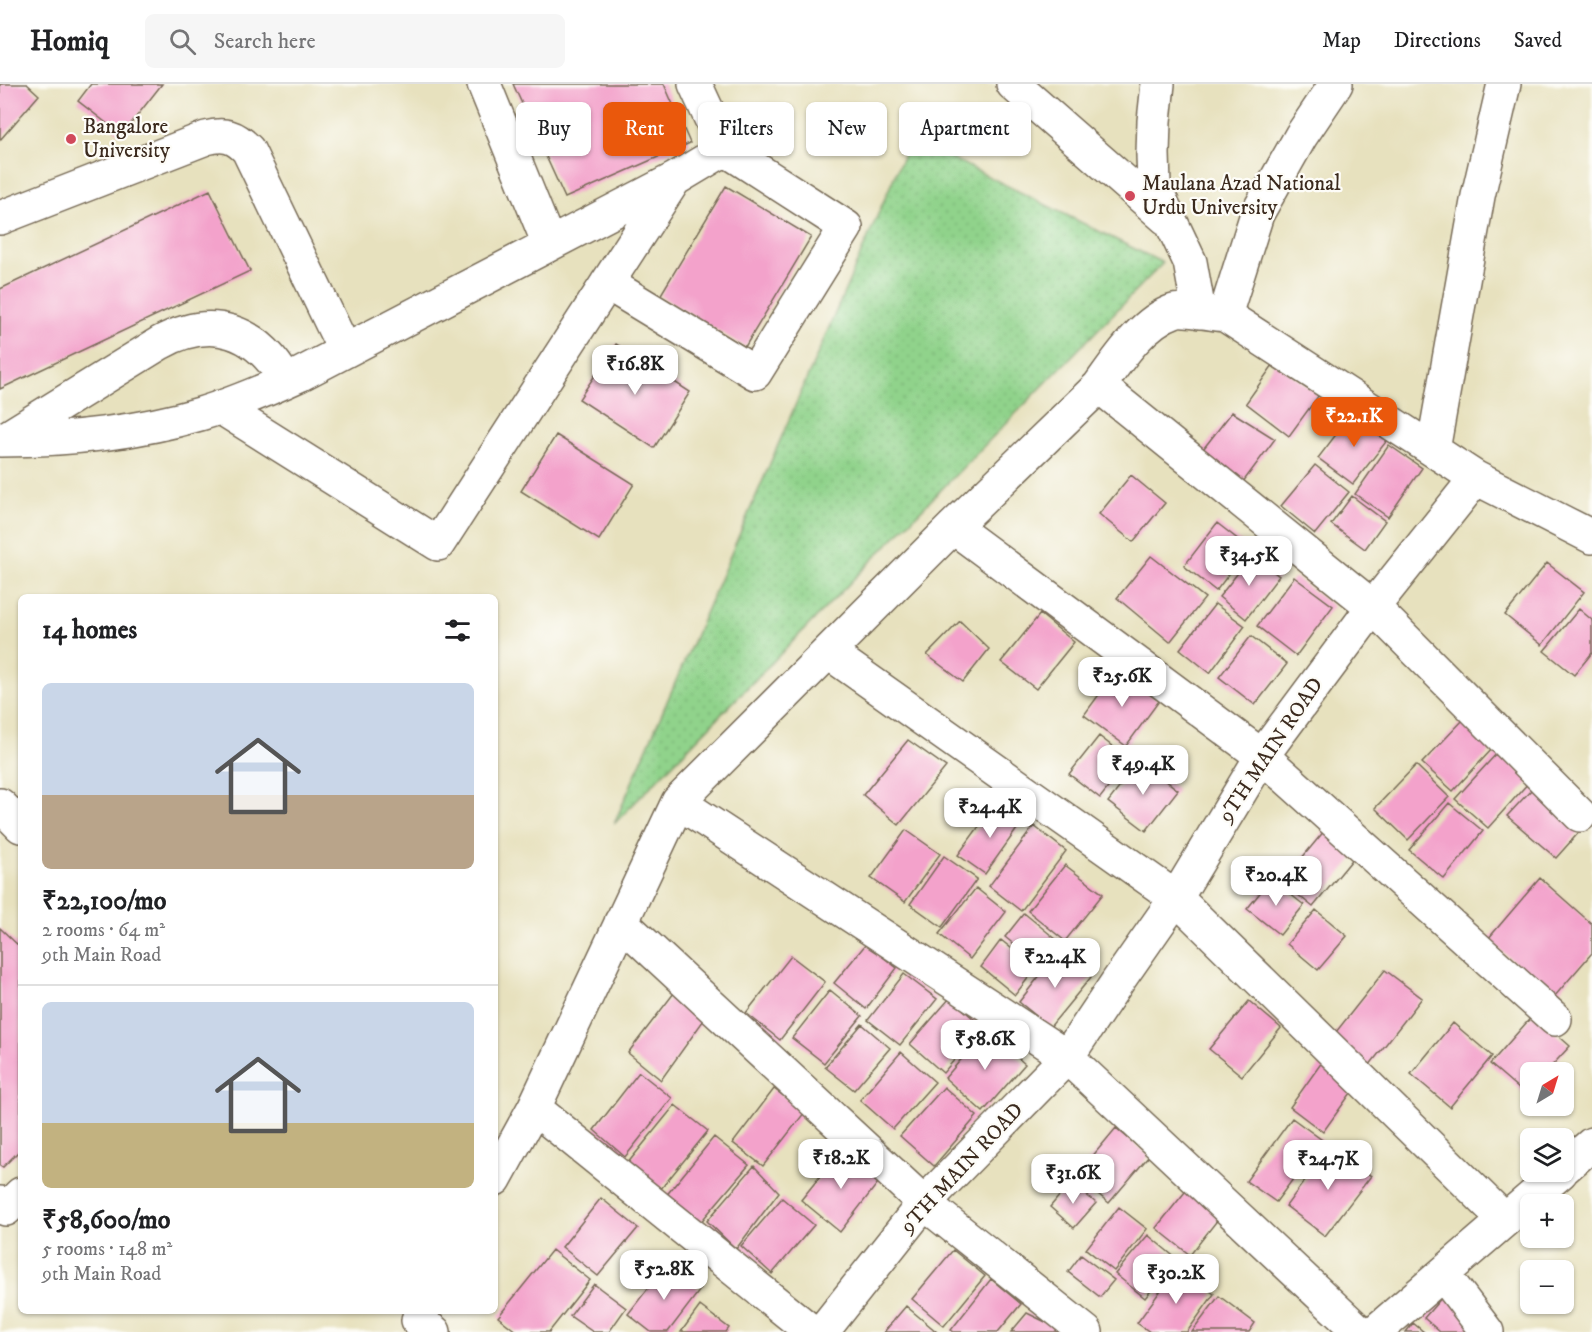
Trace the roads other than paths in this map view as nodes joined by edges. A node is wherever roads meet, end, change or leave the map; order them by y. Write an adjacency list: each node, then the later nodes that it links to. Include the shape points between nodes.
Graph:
1 (484, 84): 13 (street)
2 (696, 84): 7 (street)
3 (1013, 84): 12 (street)
4 (1158, 84): 12 (street, via 1154,186)
5 (1336, 84): 15 (street, via 1257,214)
6 (1504, 84): 21 (street, via 1478,196)
7 (704, 102)
8 (712, 156): 10 (street)
9 (737, 156): 14 (street, via 846,227 755,373)
10 (675, 179): 13 (street); 14 (street)
11 (0, 218): 16 (street, via 206,138 234,138 248,150)
12 (1171, 223): 15 (street)
13 (549, 244): 16 (street)
14 (607, 283): 19 (street, via 438,544)
15 (1212, 313): 18 (street, via 1175,310 1147,326); 21 (street)
16 (345, 351): 17 (street)
17 (286, 381): 19 (street); 20 (street, via 266,352 252,341 220,330 188,330 173,335)
18 (1099, 386): 23 (street); 25 (street)
19 (220, 407): 20 (street, via 149,427 98,435)
20 (1, 440)
21 (1433, 450): 22 (street)
22 (1476, 478): 24 (street); 25 (street, 9TH MAIN ROAD)
23 (952, 527): 26 (street); 27 (street)
24 (1592, 537)
25 (1373, 607): 27 (street, 9TH MAIN ROAD); 30 (street)
26 (828, 652): 28 (street); 32 (street)
27 (1262, 756): 32 (street, 9TH MAIN ROAD); 34 (street)
28 (678, 801): 33 (street); 35 (street)
29 (0, 805): 31 (street)
30 (1580, 815)
31 (18, 823)
32 (1176, 898): 35 (street, 9TH MAIN ROAD); 44 (street)
33 (621, 922): 36 (street); 43 (street)
34 (1555, 1019)
35 (1067, 1057): 43 (street, 9TH MAIN ROAD); 51 (street)
36 (534, 1108): 39 (street); 48 (street)
37 (1592, 1144): 38 (street)
38 (1574, 1160)
39 (498, 1174)
40 (1548, 1182): 44 (street)
41 (18, 1197): 42 (street, via 6,1209)
42 (0, 1203)
43 (924, 1203): 49 (street, 9TH MAIN ROAD); 50 (street)
44 (1504, 1220): 45 (street)
45 (1443, 1274): 52 (street); 53 (street)
46 (421, 1314): 47 (street, via 418,1320)
47 (435, 1332)
48 (812, 1332)
49 (822, 1332)
50 (1086, 1332)
51 (1360, 1332)
52 (1375, 1332)
53 (1487, 1332)

